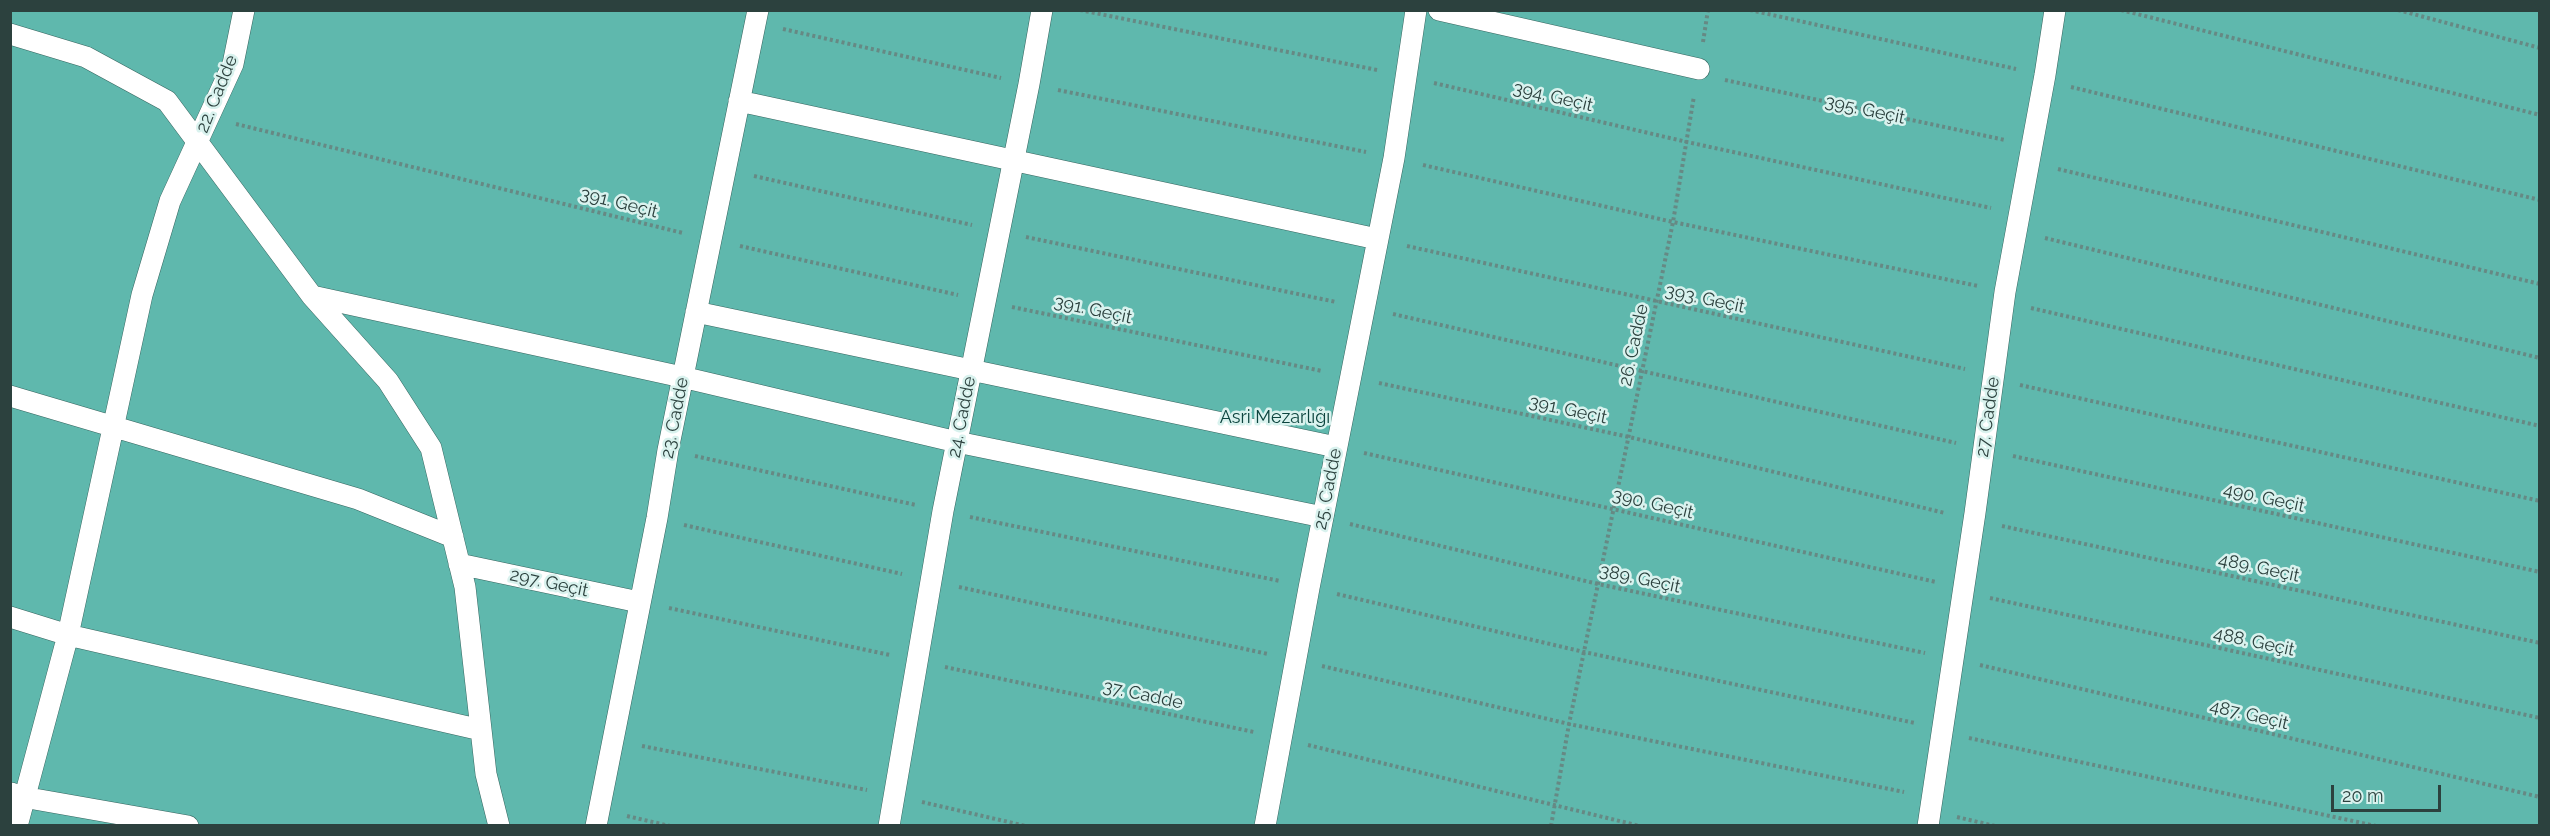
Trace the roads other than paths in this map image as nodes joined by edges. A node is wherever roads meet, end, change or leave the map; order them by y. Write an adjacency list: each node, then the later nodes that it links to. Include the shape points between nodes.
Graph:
1 (244, 10): 10 (lane, 22. Cadde, via 232,64)
2 (758, 10): 9 (lane, 23. Cadde)
3 (1042, 10): 11 (lane, 24. Cadde)
4 (1416, 10): 12 (lane, 25. Cadde, via 1394,158)
5 (1440, 10): 8 (lane)
6 (2055, 10): 30 (lane, 27. Cadde, via 2004,301)
7 (10, 34): 10 (lane, via 86,57 167,101)
8 (1698, 72)
9 (740, 101): 11 (lane); 14 (lane, 23. Cadde)
10 (197, 142): 13 (lane); 18 (lane, 22. Cadde, via 170,201 146,284)
11 (1013, 162): 12 (lane); 15 (lane, 24. Cadde)
12 (1377, 239): 20 (lane, 25. Cadde)
13 (312, 297): 16 (lane); 22 (lane, via 388,381 431,448)
14 (696, 312): 15 (lane); 16 (lane, 23. Cadde)
15 (970, 371): 19 (lane, 24. Cadde); 20 (lane)
16 (682, 377): 19 (lane); 24 (lane, 23. Cadde)
17 (10, 396): 18 (lane)
18 (113, 428): 22 (lane, via 358,499); 26 (lane, 22. Cadde)
19 (957, 442): 21 (lane); 34 (lane, 24. Cadde)
20 (1336, 447): 21 (lane, 25. Cadde)
21 (1323, 517): 35 (lane, 25. Cadde)
22 (453, 537): 23 (lane)
23 (459, 564): 24 (lane, 297. Geçit); 27 (lane)
24 (639, 602): 29 (lane, 23. Cadde)
25 (10, 617): 26 (lane)
26 (68, 635): 27 (lane); 28 (lane, 22. Cadde)
27 (481, 730): 33 (lane, via 486,774)
28 (17, 795): 31 (lane, 22. Cadde); 32 (lane)
29 (598, 818)
30 (1929, 818)
31 (17, 825)
32 (188, 825)
33 (499, 825)
34 (889, 825)
35 (1265, 825)

